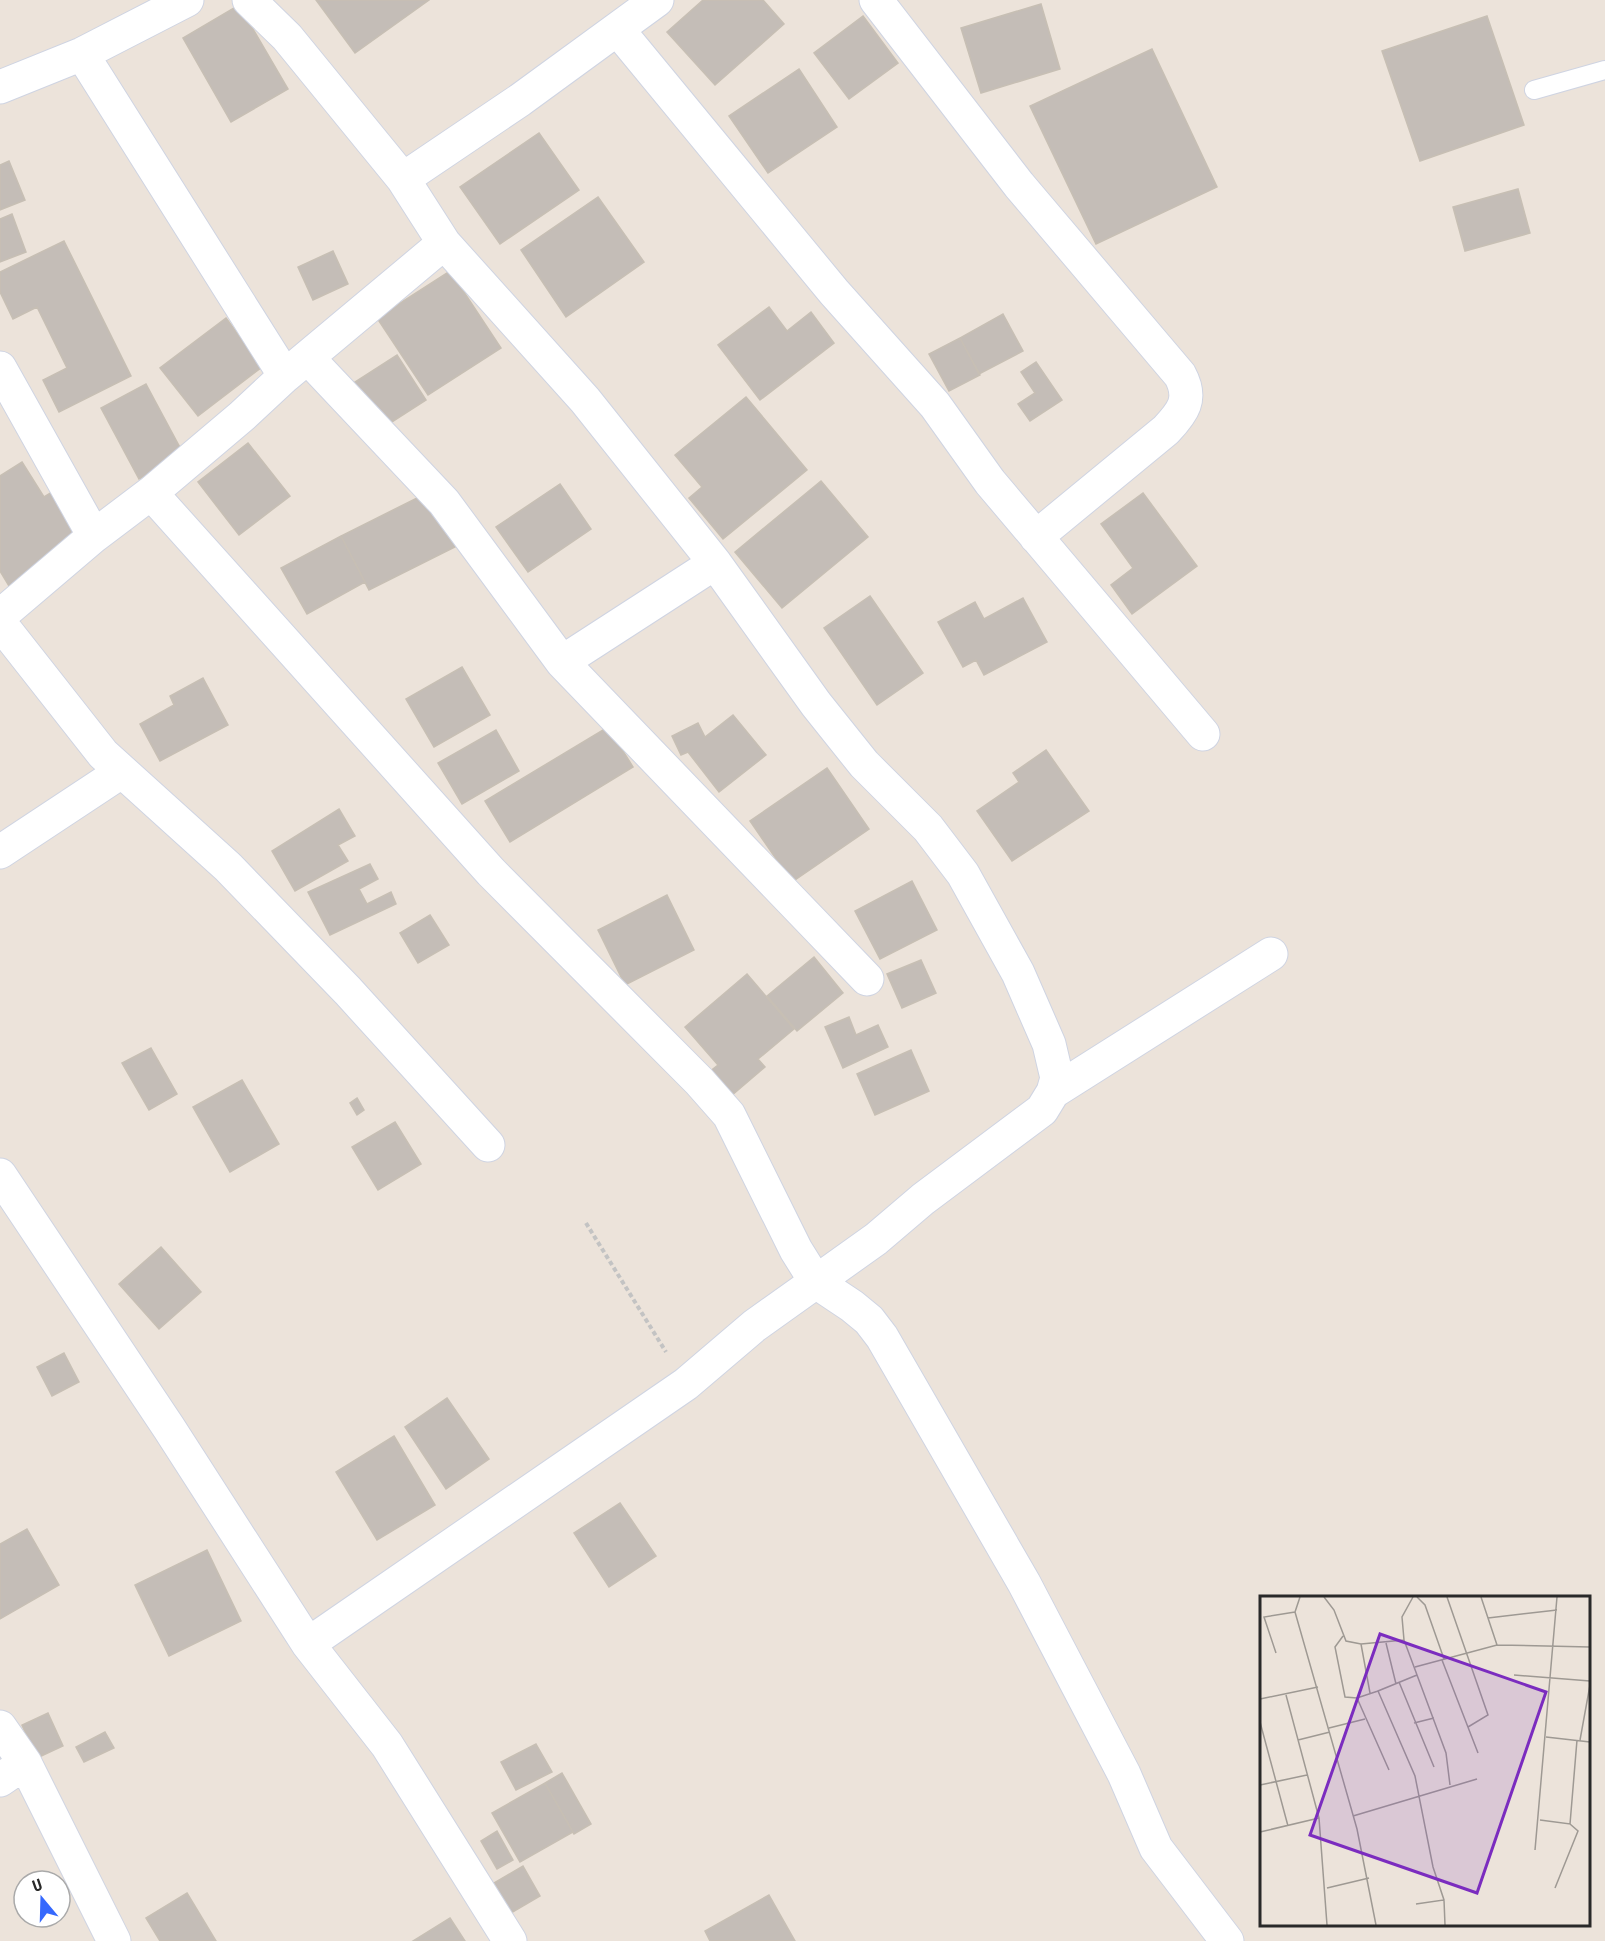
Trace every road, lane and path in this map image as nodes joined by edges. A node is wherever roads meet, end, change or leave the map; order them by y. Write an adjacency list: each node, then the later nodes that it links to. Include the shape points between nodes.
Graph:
1 (187, 0): 6 (street)
2 (249, 0): 10 (street, via 287,37)
3 (657, 0): 5 (street)
4 (876, 0): 16 (street, via 1019,185 1187,387 1188,400 1166,430)
5 (620, 17): 10 (street); 16 (street, via 834,292 935,405 990,482)
6 (82, 54): 8 (street); 12 (street)
7 (1605, 70): 9 (lane)
8 (0, 87)
9 (1534, 90)
10 (403, 179): 11 (street)
11 (444, 243): 12 (street); 17 (street, via 585,400)
12 (296, 367): 14 (street); 20 (street, via 444,502)
13 (0, 368): 15 (street)
14 (151, 493): 15 (street); 30 (street, via 491,872 729,1115)
15 (94, 536): 18 (street)
16 (1036, 537): 21 (street)
17 (715, 564): 20 (street); 26 (street, via 816,705 864,764 928,828 963,874 1018,973 1049,1044 1056,1078)
18 (0, 616)
19 (0, 623): 22 (street, via 103,754)
20 (562, 662): 25 (street)
21 (1203, 734)
22 (122, 771): 23 (street); 27 (street, via 228,867)
23 (0, 852)
24 (1271, 954): 26 (street)
25 (867, 979)
26 (1053, 1092): 30 (street, via 1042,1110)
27 (488, 1145)
28 (0, 1175): 32 (street)
29 (586, 1223): 31 (path)
30 (816, 1282): 31 (street, via 754,1326); 37 (street, via 869,1320 882,1337 1024,1583 1124,1774 1156,1848)
31 (686, 1384): 32 (street)
32 (308, 1644): 36 (street, via 387,1745)
33 (0, 1727): 34 (street)
34 (13, 1772): 35 (street)
35 (114, 1941)
36 (510, 1941)
37 (1227, 1941)

